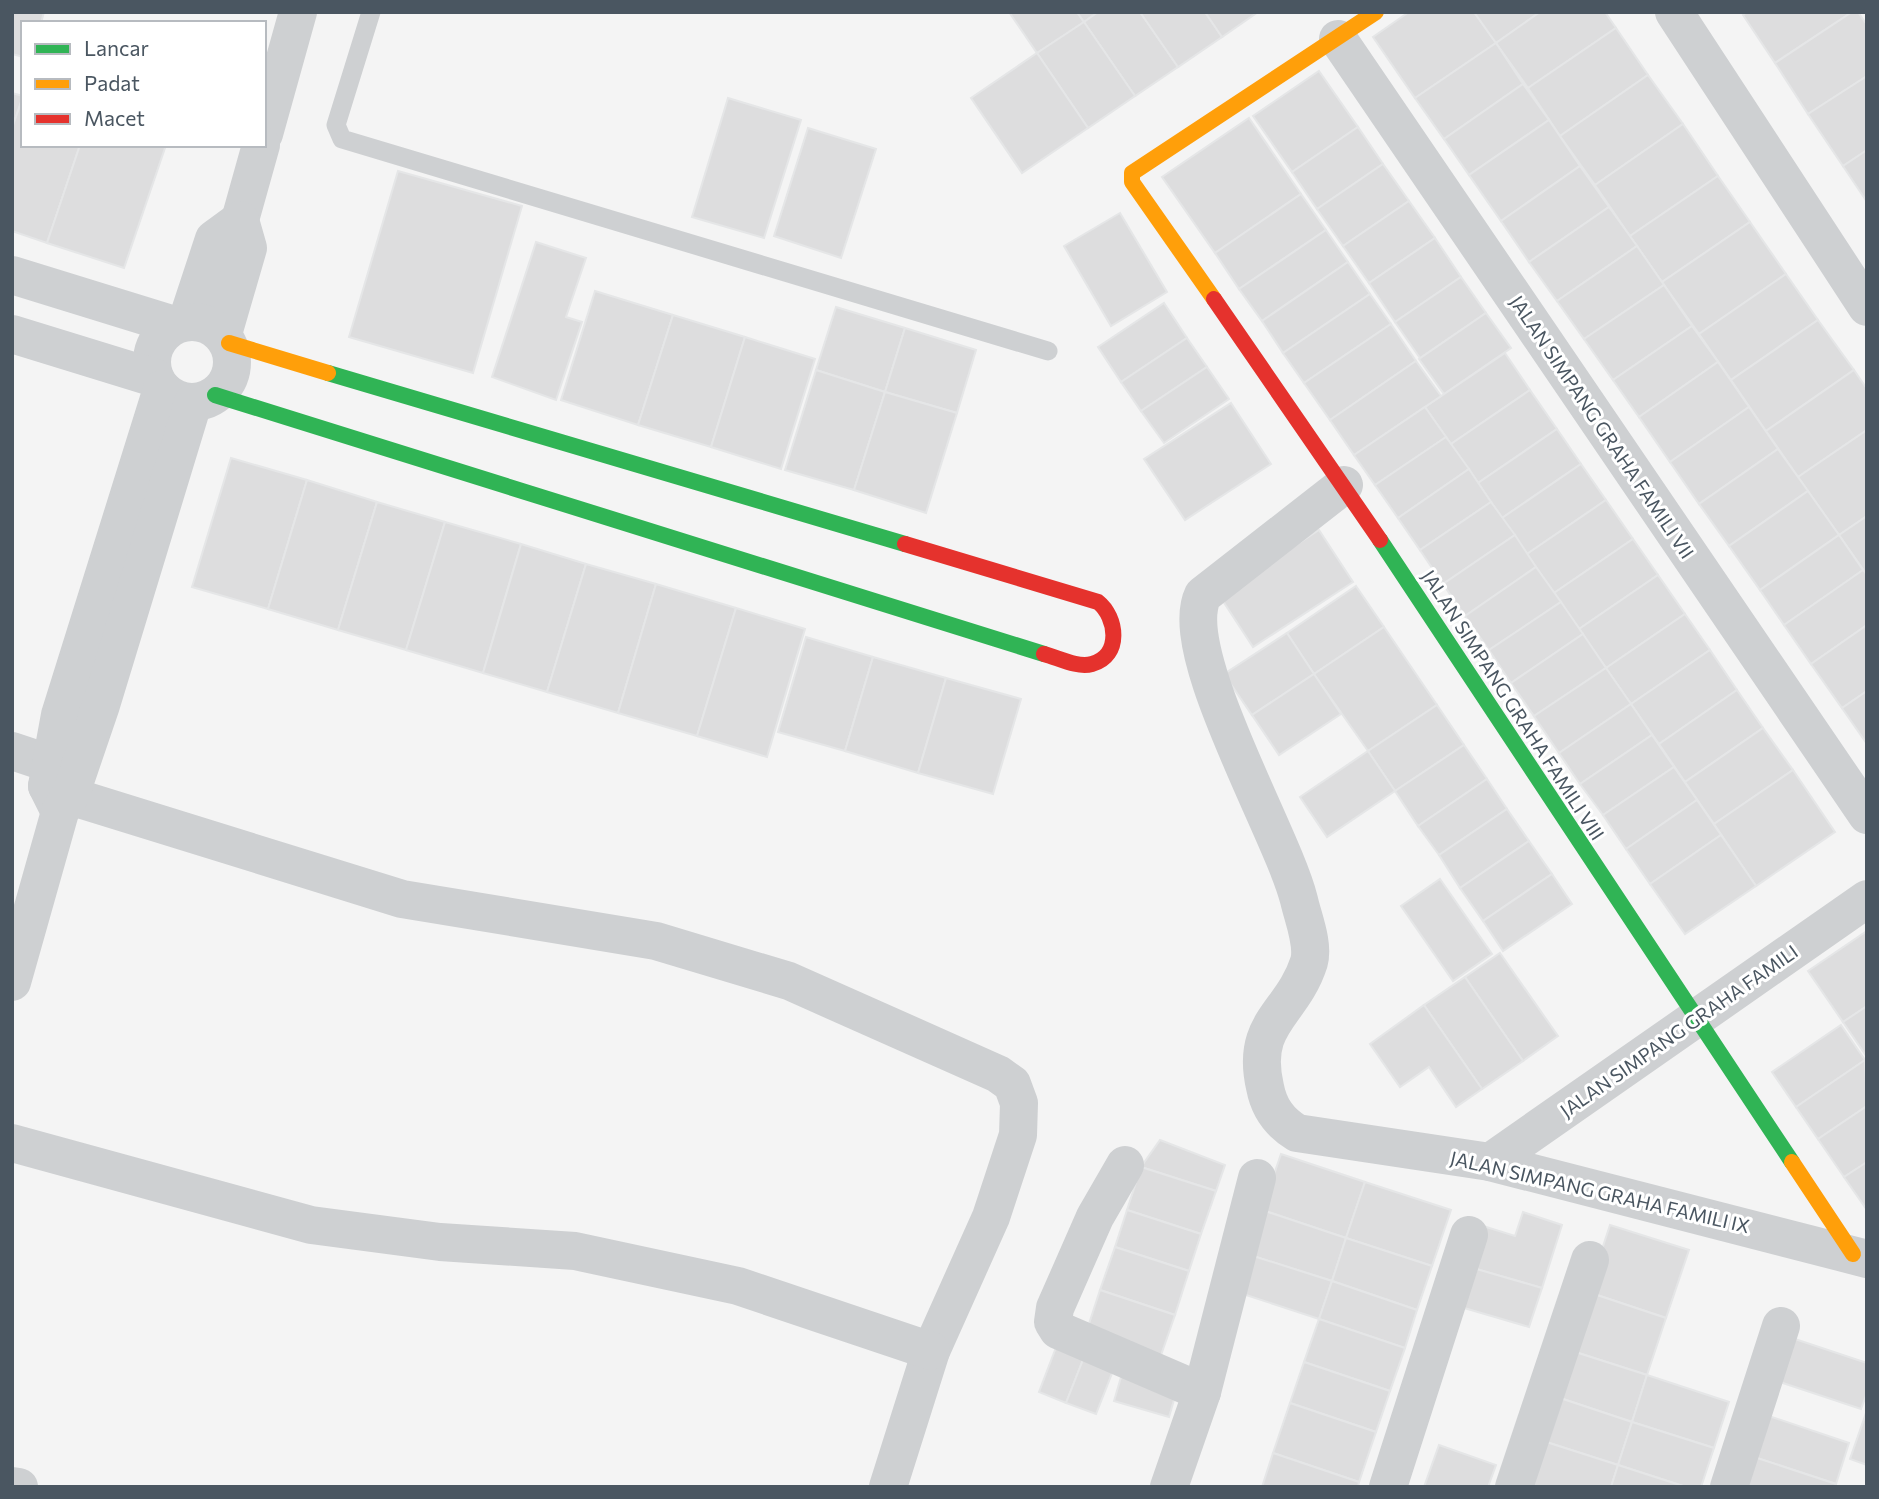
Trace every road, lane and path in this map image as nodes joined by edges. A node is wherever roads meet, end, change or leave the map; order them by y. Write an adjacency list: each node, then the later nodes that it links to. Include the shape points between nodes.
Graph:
1 (298, 12): 6 (street)
2 (372, 12): 14 (lane, via 336,125 342,139)
3 (1376, 12): 5 (street)
4 (1674, 12): 10 (street)
5 (1338, 39): 16 (street, JALAN SIMPANG GRAHA FAMILI VIII, via 1138,167 1132,182); 19 (street, JALAN SIMPANG GRAHA FAMILI VII)
6 (266, 127)
7 (260, 147): 8 (street)
8 (240, 220): 11 (street, via 214,239); 13 (street, via 248,248)
9 (12, 275): 11 (street)
10 (1867, 307)
11 (180, 323): 13 (street, via 206,323); 15 (street, via 162,334 152,363)
12 (12, 334): 15 (street)
13 (226, 339): 15 (street, via 234,362 229,381); 15 (street, via 1098,602 1116,626 1100,660 1077,664)
14 (1048, 351)
15 (181, 391): 18 (street, via 101,705)
16 (1344, 485): 22 (street, JALAN SIMPANG GRAHA FAMILI VIII); 24 (street, JALAN SIMPANG GRAHA FAMILI IX, via 1203,595 1197,608 1205,670 1292,873 1309,945 1308,964 1265,1038 1259,1064 1274,1112 1297,1133)
17 (12, 751): 18 (street)
18 (61, 786): 21 (street); 31 (street, via 402,899 656,941 789,981 998,1074 1012,1084 1019,1103 1018,1135 991,1217)
19 (1867, 815)
20 (1867, 899): 22 (street, JALAN SIMPANG GRAHA FAMILI)
21 (12, 982)
22 (1696, 1021): 24 (street, JALAN SIMPANG GRAHA FAMILI); 28 (street, JALAN SIMPANG GRAHA FAMILI VIII)
23 (12, 1143): 31 (street, via 311,1225 440,1242 575,1251 738,1286)
24 (1490, 1162): 28 (street, JALAN SIMPANG GRAHA FAMILI IX)
25 (1125, 1165): 32 (street, via 1095,1217 1053,1322 1058,1330)
26 (1257, 1178): 32 (street)
27 (1469, 1235): 37 (street)
28 (1860, 1256)
29 (1590, 1260): 38 (street)
30 (1781, 1326): 39 (street)
31 (931, 1351): 35 (street)
32 (1202, 1392): 36 (street)
33 (12, 1486): 34 (street)
34 (19, 1487)
35 (888, 1487)
36 (1169, 1487)
37 (1388, 1487)
38 (1514, 1487)
39 (1729, 1487)

